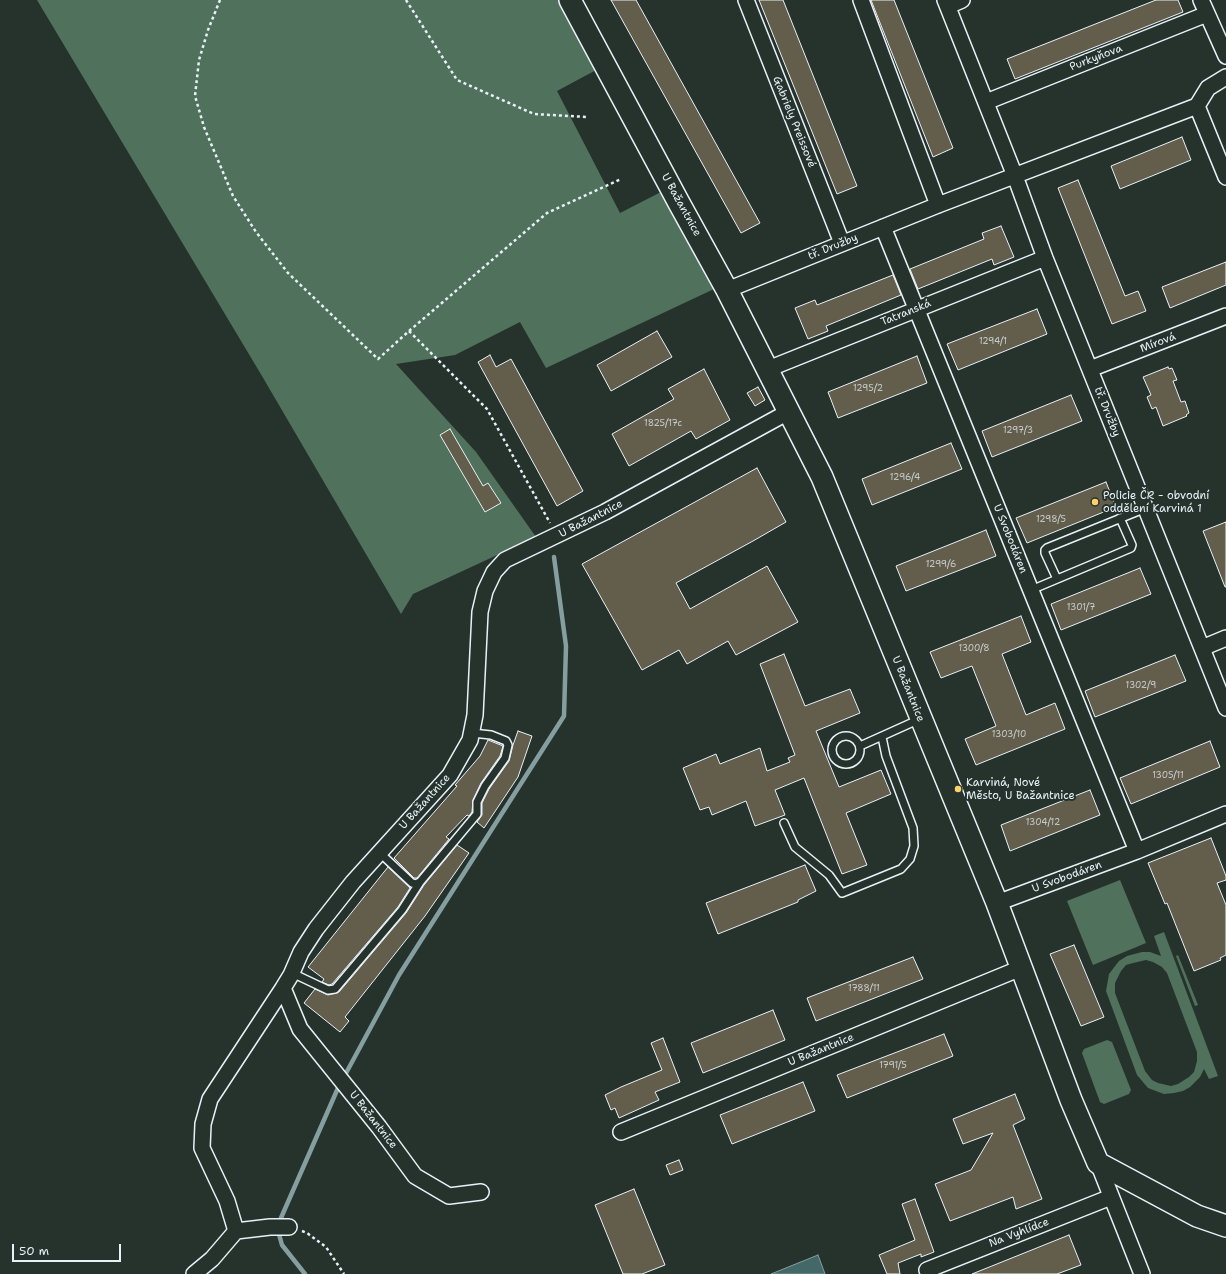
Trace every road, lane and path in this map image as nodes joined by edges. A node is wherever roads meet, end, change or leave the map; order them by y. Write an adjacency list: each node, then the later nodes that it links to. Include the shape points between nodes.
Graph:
1 (220, 0): 25 (path, via 199,60 195,96 204,127 233,196 256,232 288,273 378,359)
2 (406, 0): 14 (path, via 457,80 534,114)
3 (570, 0): 22 (street, U Bažantnice)
4 (746, 0): 20 (street, Gabriely Preissové)
5 (860, 0): 18 (street)
6 (962, 0): 8 (street)
7 (1201, 0): 9 (street)
8 (946, 3): 12 (street, tř. Družby)
9 (1207, 14): 10 (street); 12 (street, Purkyňova)
10 (1226, 56)
11 (1226, 77): 13 (street, via 1208,88)
12 (986, 102): 15 (street, tř. Družby)
13 (1197, 106): 15 (street, tř. Družby); 16 (street)
14 (588, 117)
15 (1015, 176): 18 (street, tř. Družby); 21 (street, tř. Družby)
16 (1226, 177)
17 (621, 179): 25 (path, via 547,213)
18 (938, 205): 19 (street, tř. Družby)
19 (883, 227): 20 (street, tř. Družby); 23 (street, U Svobodáren)
20 (842, 243): 22 (street, tř. Družby)
21 (1045, 258): 23 (street, Tatranská); 27 (street, tř. Družby)
22 (727, 290): 26 (street, U Bažantnice)
23 (915, 309): 26 (street, Tatranská); 33 (street, U Svobodáren)
24 (1226, 316): 27 (street, Mírová)
25 (409, 331): 31 (path, via 487,409)
26 (768, 369): 28 (street, U Bažantnice)
27 (1090, 369): 29 (street, tř. Družby)
28 (790, 411): 31 (street, U Bažantnice); 37 (street, U Bažantnice, via 822,477)
29 (1146, 508): 30 (lane); 35 (street, tř. Družby)
30 (1120, 518): 32 (lane, via 1131,548); 32 (lane, via 1047,548 1045,553)
31 (557, 536): 38 (street, U Bažantnice, via 505,560 494,572 485,591 480,612)
32 (1057, 579): 33 (lane)
33 (1031, 590): 43 (street, U Svobodáren)
34 (1226, 638): 35 (street)
35 (1202, 648): 36 (street, tř. Družby)
36 (1226, 708)
37 (920, 719): 39 (lane); 46 (street, U Bažantnice)
38 (472, 733): 44 (street, U Bažantnice, via 450,775); 45 (lane, via 491,735 506,741 508,745 505,758 477,802 477,814)
39 (882, 737): 40 (lane); 42 (lane, via 886,756 914,828 914,846 910,859 901,869 842,893 829,875 795,846)
40 (860, 746): 40 (lane, via 859,756 853,763 843,764 833,755 833,746 842,737 851,737)
41 (1226, 814): 43 (street, U Svobodáren)
42 (784, 823)
43 (1137, 851): 46 (street, U Svobodáren)
44 (380, 852): 45 (lane, via 412,883); 48 (street, U Bažantnice, via 316,929 301,952)
45 (420, 882): 48 (lane, via 402,910 335,989 328,990)
46 (997, 903): 47 (street, U Bažantnice)
47 (1021, 968): 50 (street, U Bažantnice); 51 (street, U Bažantnice)
48 (292, 973): 49 (street, U Bažantnice)
49 (283, 988): 52 (street, U Bažantnice, via 300,1029 416,1176 449,1196); 56 (street, via 210,1099 203,1124 202,1148 227,1201)
50 (621, 1132)
51 (1098, 1163): 53 (street); 54 (street, via 1197,1216)
52 (482, 1192)
53 (1111, 1197): 57 (street, Na Vyhlídce); 60 (street)
54 (1226, 1226)
55 (289, 1227): 56 (street); 59 (path, via 308,1233 326,1246)
56 (236, 1230): 58 (street, via 212,1259)
57 (927, 1270)
58 (194, 1274)
59 (344, 1274)
60 (1142, 1274)

